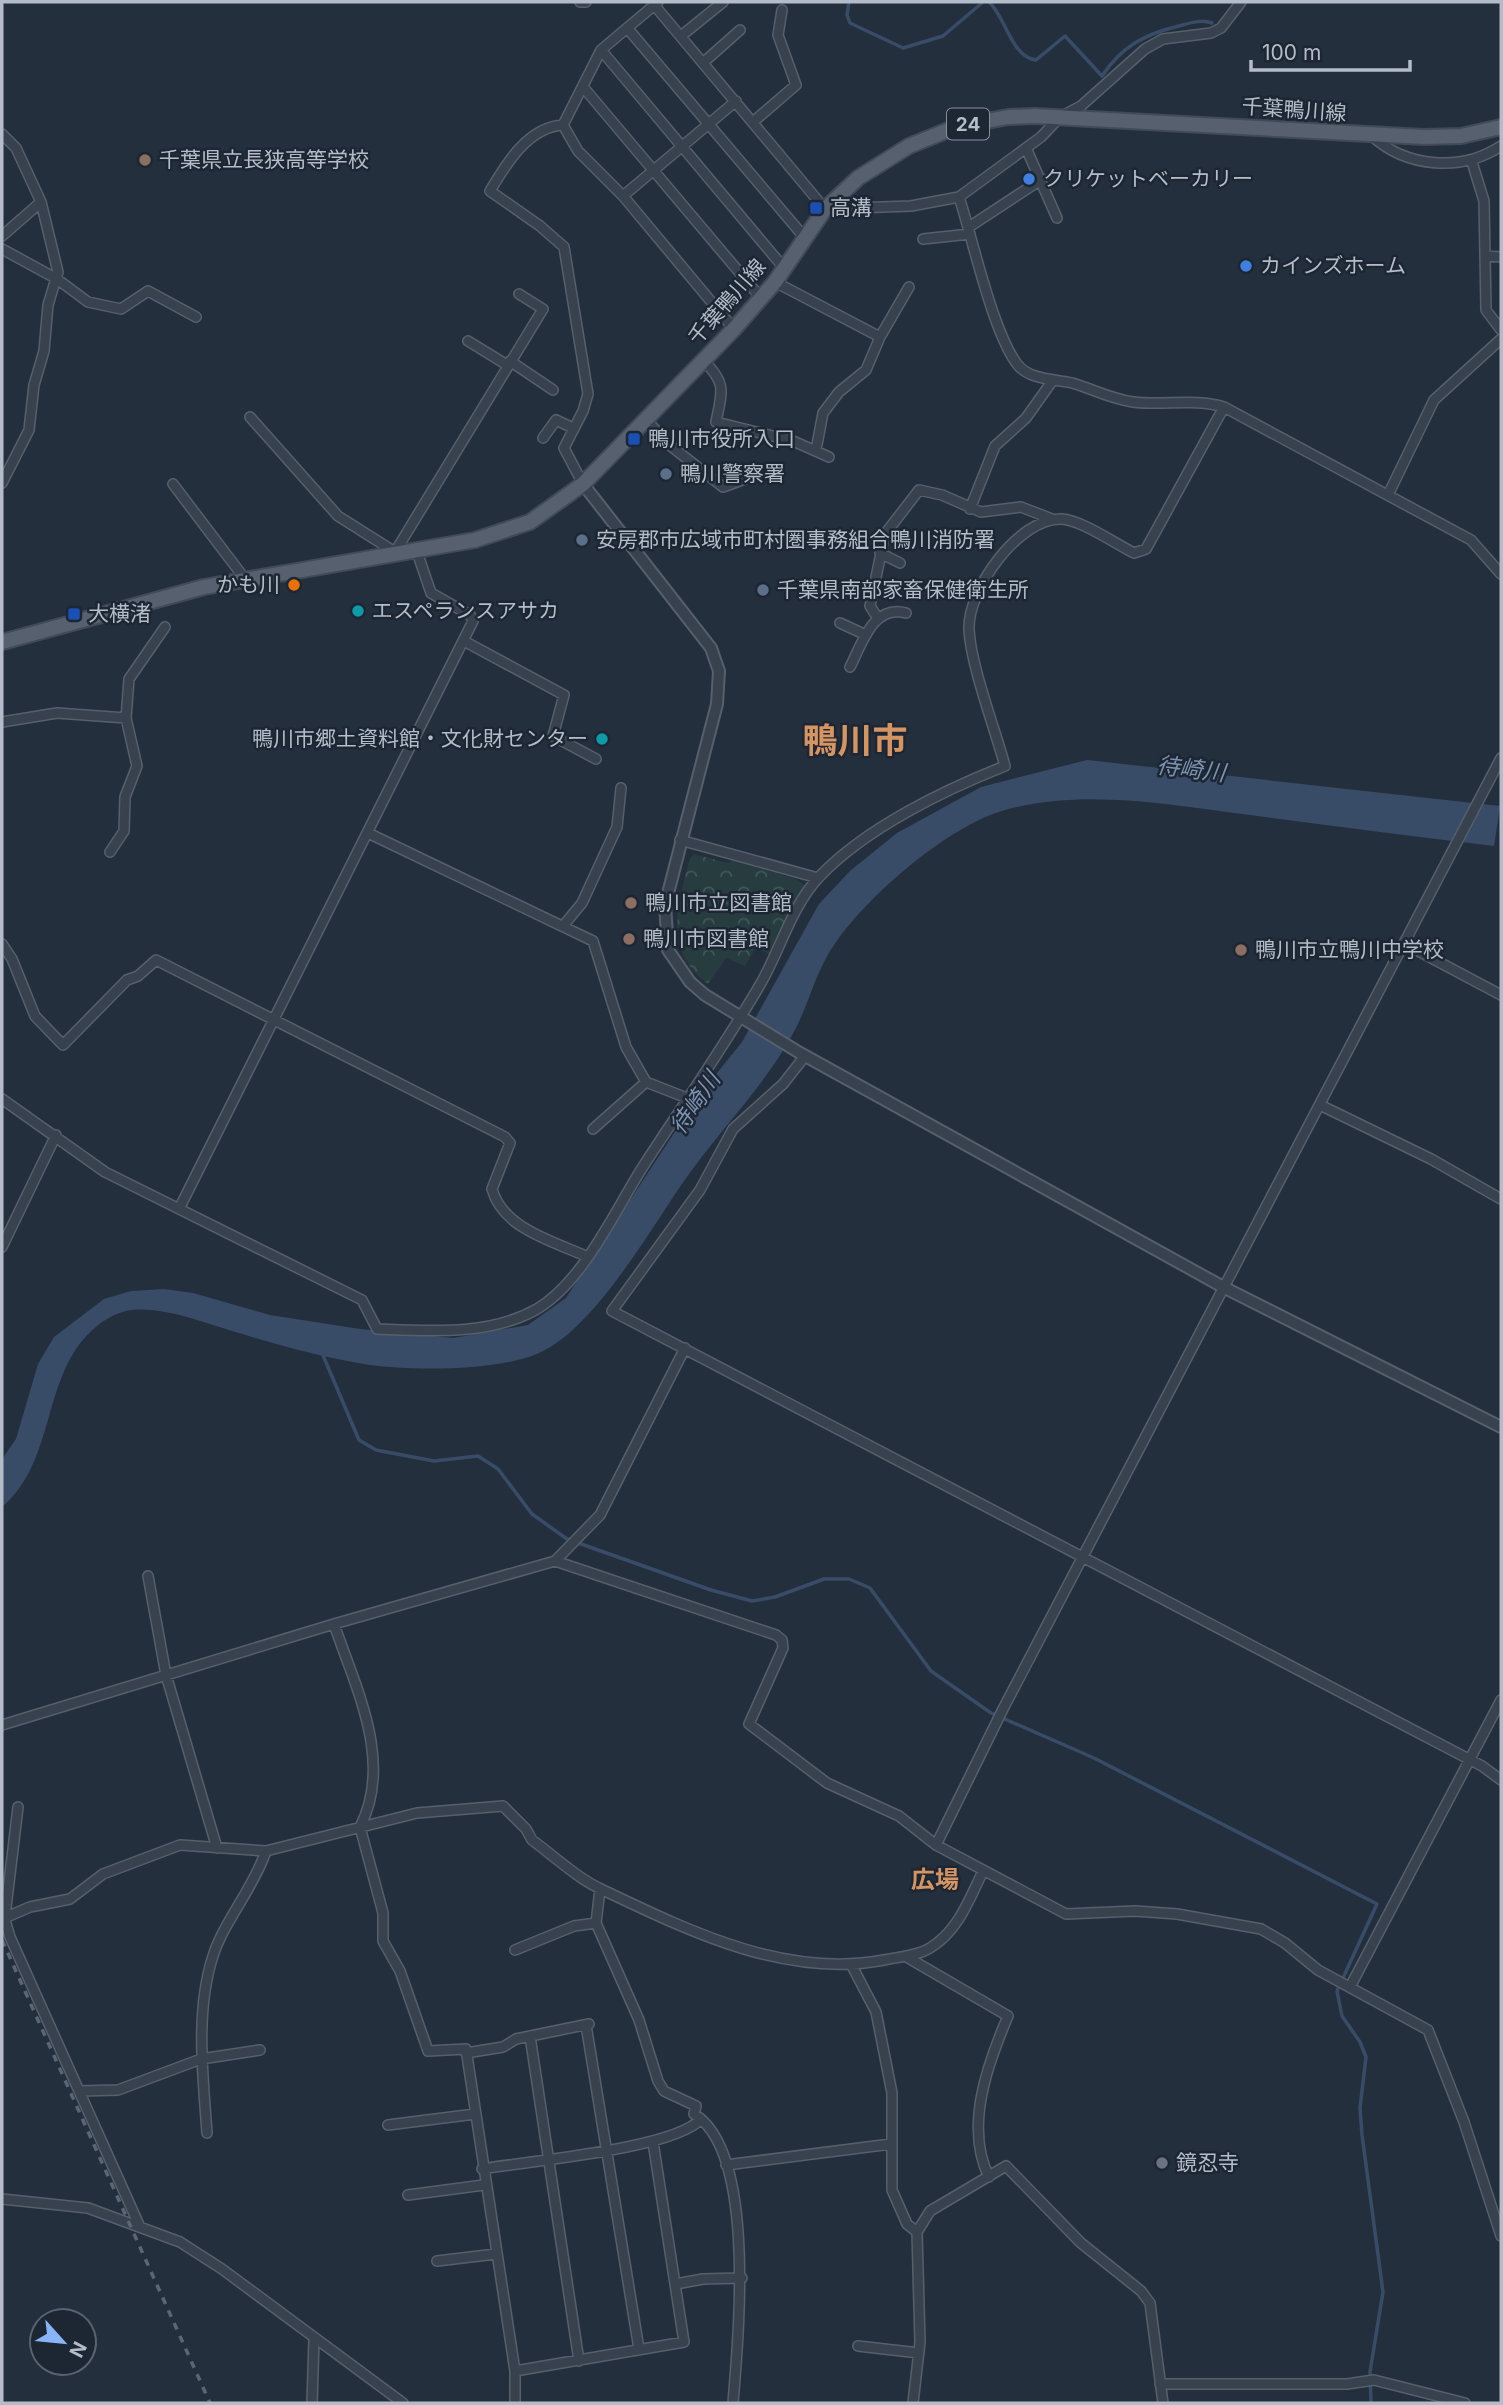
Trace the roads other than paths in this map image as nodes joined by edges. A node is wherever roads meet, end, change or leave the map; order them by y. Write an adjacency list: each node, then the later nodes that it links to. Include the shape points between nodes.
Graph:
1 (580, 2): 2 (street)
2 (586, 2)
3 (723, 2): 9 (street)
4 (1241, 2): 14 (street, via 1221,28 1163,39 1132,58 1081,106)
5 (657, 4): 7 (street); 9 (street)
6 (782, 10): 15 (street, via 778,35 796,85)
7 (628, 29): 10 (street); 16 (street)
8 (740, 30): 11 (street)
9 (681, 36): 11 (street)
10 (601, 50): 12 (street); 22 (street)
11 (704, 62): 13 (street)
12 (583, 88): 17 (street); 25 (street)
13 (736, 101): 15 (street); 16 (street)
14 (1060, 117): 20 (main road, 千葉鴨川線 / 24); 23 (street); 30 (main road, 千葉鴨川線 / 24, via 980,120 930,136 858,178)
15 (753, 122): 30 (street)
16 (709, 124): 22 (street); 34 (street)
17 (564, 125): 27 (street, via 578,151); 58 (street, via 525,144 490,191 564,247 588,394)
18 (1501, 127): 20 (main road, 千葉鴨川線 / 24, via 1451,137)
19 (2, 134): 29 (street, via 16,148)
20 (1372, 136): 24 (street, via 1409,157)
21 (1501, 146): 24 (street)
22 (682, 147): 25 (street); 39 (street)
23 (1026, 148): 26 (street); 28 (street)
24 (1472, 162): 37 (street, via 1484,201)
25 (653, 171): 27 (street); 44 (street)
26 (1041, 179): 31 (street); 32 (street)
27 (624, 196): 46 (street)
28 (959, 197): 30 (street, via 911,206); 32 (street)
29 (41, 201): 33 (street); 40 (street)
30 (829, 205): 34 (main road, 千葉鴨川線 / 24)
31 (1057, 218)
32 (970, 231): 35 (street); 53 (street, via 997,318 1017,364)
33 (2, 236)
34 (804, 238): 39 (main road, 千葉鴨川線 / 24)
35 (923, 239)
36 (2, 249): 40 (street)
37 (1486, 256): 38 (street); 47 (street, via 1486,310)
38 (1501, 257)
39 (785, 268): 41 (main road, 千葉鴨川線 / 24)
40 (57, 279): 45 (street, via 88,302 108,309 121,309 148,291); 63 (street, via 48,305 27,439)
41 (775, 282): 44 (main road, 千葉鴨川線 / 24); 48 (street)
42 (909, 287): 48 (street)
43 (519, 294): 52 (street, via 543,309)
44 (761, 298): 46 (main road, 千葉鴨川線 / 24)
45 (196, 317)
46 (734, 330): 51 (main road, 千葉鴨川線 / 24)
47 (1501, 330)
48 (880, 337): 60 (street, via 866,370 839,392 823,413)
49 (1501, 339): 66 (street, via 1434,400)
50 (468, 341): 52 (street)
51 (704, 361): 57 (main road, 千葉鴨川線 / 24); 60 (street, via 723,386 716,422)
52 (508, 363): 54 (street); 70 (street)
53 (1052, 380): 55 (street, via 1135,402 1207,402); 67 (street, via 1026,418 995,446)
54 (553, 390)
55 (1224, 407): 66 (street); 68 (street, via 1146,550 1135,554 1070,520)
56 (250, 418): 70 (street, via 338,516)
57 (646, 420): 62 (street, via 723,487); 65 (main road, 千葉鴨川線 / 24)
58 (573, 428): 59 (street, via 556,420); 65 (street, via 564,448)
59 (543, 438)
60 (817, 450): 61 (street)
61 (830, 457)
62 (745, 479)
63 (2, 483)
64 (173, 484): 74 (street)
65 (583, 484): 69 (main road, 千葉鴨川線 / 24, via 542,516 519,527 475,540); 89 (street, via 679,605 716,662 719,697)
66 (1388, 495): 73 (street, via 1471,540)
67 (970, 509): 68 (street, via 987,513 1021,507); 71 (street, via 942,495 919,491 885,534)
68 (1052, 519): 91 (street, via 995,562 969,618 972,650 1005,766 952,787 903,815)
69 (416, 549): 70 (main road, 千葉鴨川線 / 24); 80 (street, via 431,593 474,621)
70 (395, 552): 74 (main road, 千葉鴨川線 / 24)
71 (880, 553): 72 (street); 76 (street, via 870,606)
72 (900, 563)
73 (1501, 574)
74 (245, 579): 81 (main road, 千葉鴨川線 / 24)
75 (905, 613): 76 (street, via 895,610)
76 (877, 617): 79 (street)
77 (840, 623): 79 (street)
78 (165, 627): 83 (street, via 129,679)
79 (866, 635): 82 (street)
80 (464, 641): 86 (street, via 565,695 553,736); 88 (street)
81 (2, 642)
82 (850, 667)
83 (126, 718): 84 (street, via 57,713); 90 (street, via 137,766 125,797 124,831)
84 (2, 722)
85 (1501, 758): 94 (street)
86 (596, 759)
87 (621, 788): 92 (street, via 617,827 582,903)
88 (368, 833): 92 (street); 97 (street)
89 (680, 840): 91 (street); 96 (street, via 665,905 668,950 690,982)
90 (110, 852)
91 (818, 877): 96 (street)
92 (563, 926): 99 (street, via 587,937 596,947 626,1046)
93 (2, 944): 97 (street, via 36,1016 64,1045 127,980 156,960)
94 (1405, 944): 95 (street); 102 (street)
95 (1501, 995)
96 (742, 1018): 98 (street); 100 (street)
97 (273, 1022): 106 (street); 108 (street, via 505,1136 509,1151 492,1189 502,1212 516,1224)
98 (803, 1055): 109 (street); 110 (street, via 783,1084 733,1129 700,1190 612,1311)
99 (646, 1082): 100 (street); 103 (street)
100 (687, 1098): 108 (street)
101 (2, 1099): 104 (street)
102 (1320, 1105): 105 (street); 109 (street)
103 (593, 1129)
104 (57, 1135): 106 (street, via 105,1172); 107 (street)
105 (1501, 1199)
106 (179, 1209): 108 (street, via 362,1300 376,1329 461,1329 515,1320 554,1297)
107 (2, 1247)
108 (588, 1256)
109 (1225, 1288): 111 (street); 112 (street)
110 (685, 1348): 112 (street); 113 (street, via 600,1515)
111 (1501, 1427)
112 (1082, 1558): 119 (street); 123 (street)
113 (555, 1560): 115 (street); 123 (street, via 776,1635 783,1648 749,1724 827,1783 899,1816)
114 (148, 1576): 116 (street)
115 (334, 1623): 116 (street); 122 (street, via 372,1739 369,1810)
116 (166, 1675): 118 (street); 124 (street)
117 (1501, 1700): 119 (street)
118 (2, 1725)
119 (1469, 1761): 120 (street); 133 (street)
120 (1501, 1780)
121 (18, 1807): 128 (street)
122 (360, 1827): 125 (street); 127 (street, via 418,1813 503,1806 532,1840); 136 (street, via 383,1913 383,1941 400,1971 428,2051 466,2049)
123 (936, 1845): 126 (street)
124 (217, 1848): 125 (street); 128 (street, via 180,1845 164,1850 103,1874 70,1899)
125 (266, 1851): 137 (street, via 213,1956)
126 (983, 1871): 131 (street, via 959,1921 928,1950); 133 (street, via 1066,1914 1177,1914 1261,1929)
127 (600, 1889): 129 (street); 132 (street, via 650,1915 745,1948 800,1962)
128 (3, 1916): 138 (street)
129 (596, 1923): 130 (street, via 574,1926); 140 (street, via 639,2020 658,2081 664,2091 696,2106 694,2114)
130 (514, 1950)
131 (905, 1956): 132 (street); 149 (street, via 1008,2016 984,2083 979,2127 981,2161)
132 (852, 1966): 144 (street, via 880,2028 892,2093)
133 (1344, 1984): 155 (street, via 1428,2030)
134 (530, 2036): 136 (street, via 503,2047); 145 (street, via 589,2024); 146 (street)
135 (260, 2050): 137 (street)
136 (467, 2053): 139 (street)
137 (201, 2059): 138 (street, via 118,2090); 142 (street)
138 (80, 2091): 153 (street)
139 (475, 2114): 141 (street); 148 (street)
140 (701, 2119): 143 (street, via 694,2127); 147 (street, via 712,2128)
141 (388, 2125)
142 (207, 2133)
143 (653, 2142): 145 (street); 159 (street)
144 (891, 2144): 147 (street); 154 (street, via 892,2190 907,2224)
145 (605, 2149): 146 (street); 162 (street)
146 (547, 2158): 148 (street); 164 (street)
147 (726, 2165): 158 (street)
148 (482, 2168): 150 (street)
149 (989, 2177): 154 (street, via 930,2211); 166 (street, via 1006,2166 1081,2242 1141,2291 1150,2303)
150 (485, 2185): 151 (street); 156 (street)
151 (408, 2195)
152 (2, 2199): 153 (street, via 75,2206)
153 (140, 2227): 160 (street, via 201,2254)
154 (917, 2232): 163 (street)
155 (1501, 2236)
156 (496, 2254): 157 (street); 165 (street)
157 (437, 2261)
158 (742, 2278): 159 (street); 170 (street)
159 (676, 2284): 162 (street, via 684,2342)
160 (314, 2340): 167 (street); 168 (street)
161 (858, 2346): 163 (street)
162 (639, 2349): 164 (street)
163 (919, 2353): 171 (street)
164 (579, 2361): 165 (street)
165 (515, 2371): 169 (street)
166 (1160, 2385): 172 (street); 173 (street, via 1348,2384 1369,2379)
167 (312, 2403)
168 (403, 2403)
169 (515, 2403)
170 (733, 2403)
171 (913, 2403)
172 (1164, 2403)
173 (1465, 2403)

